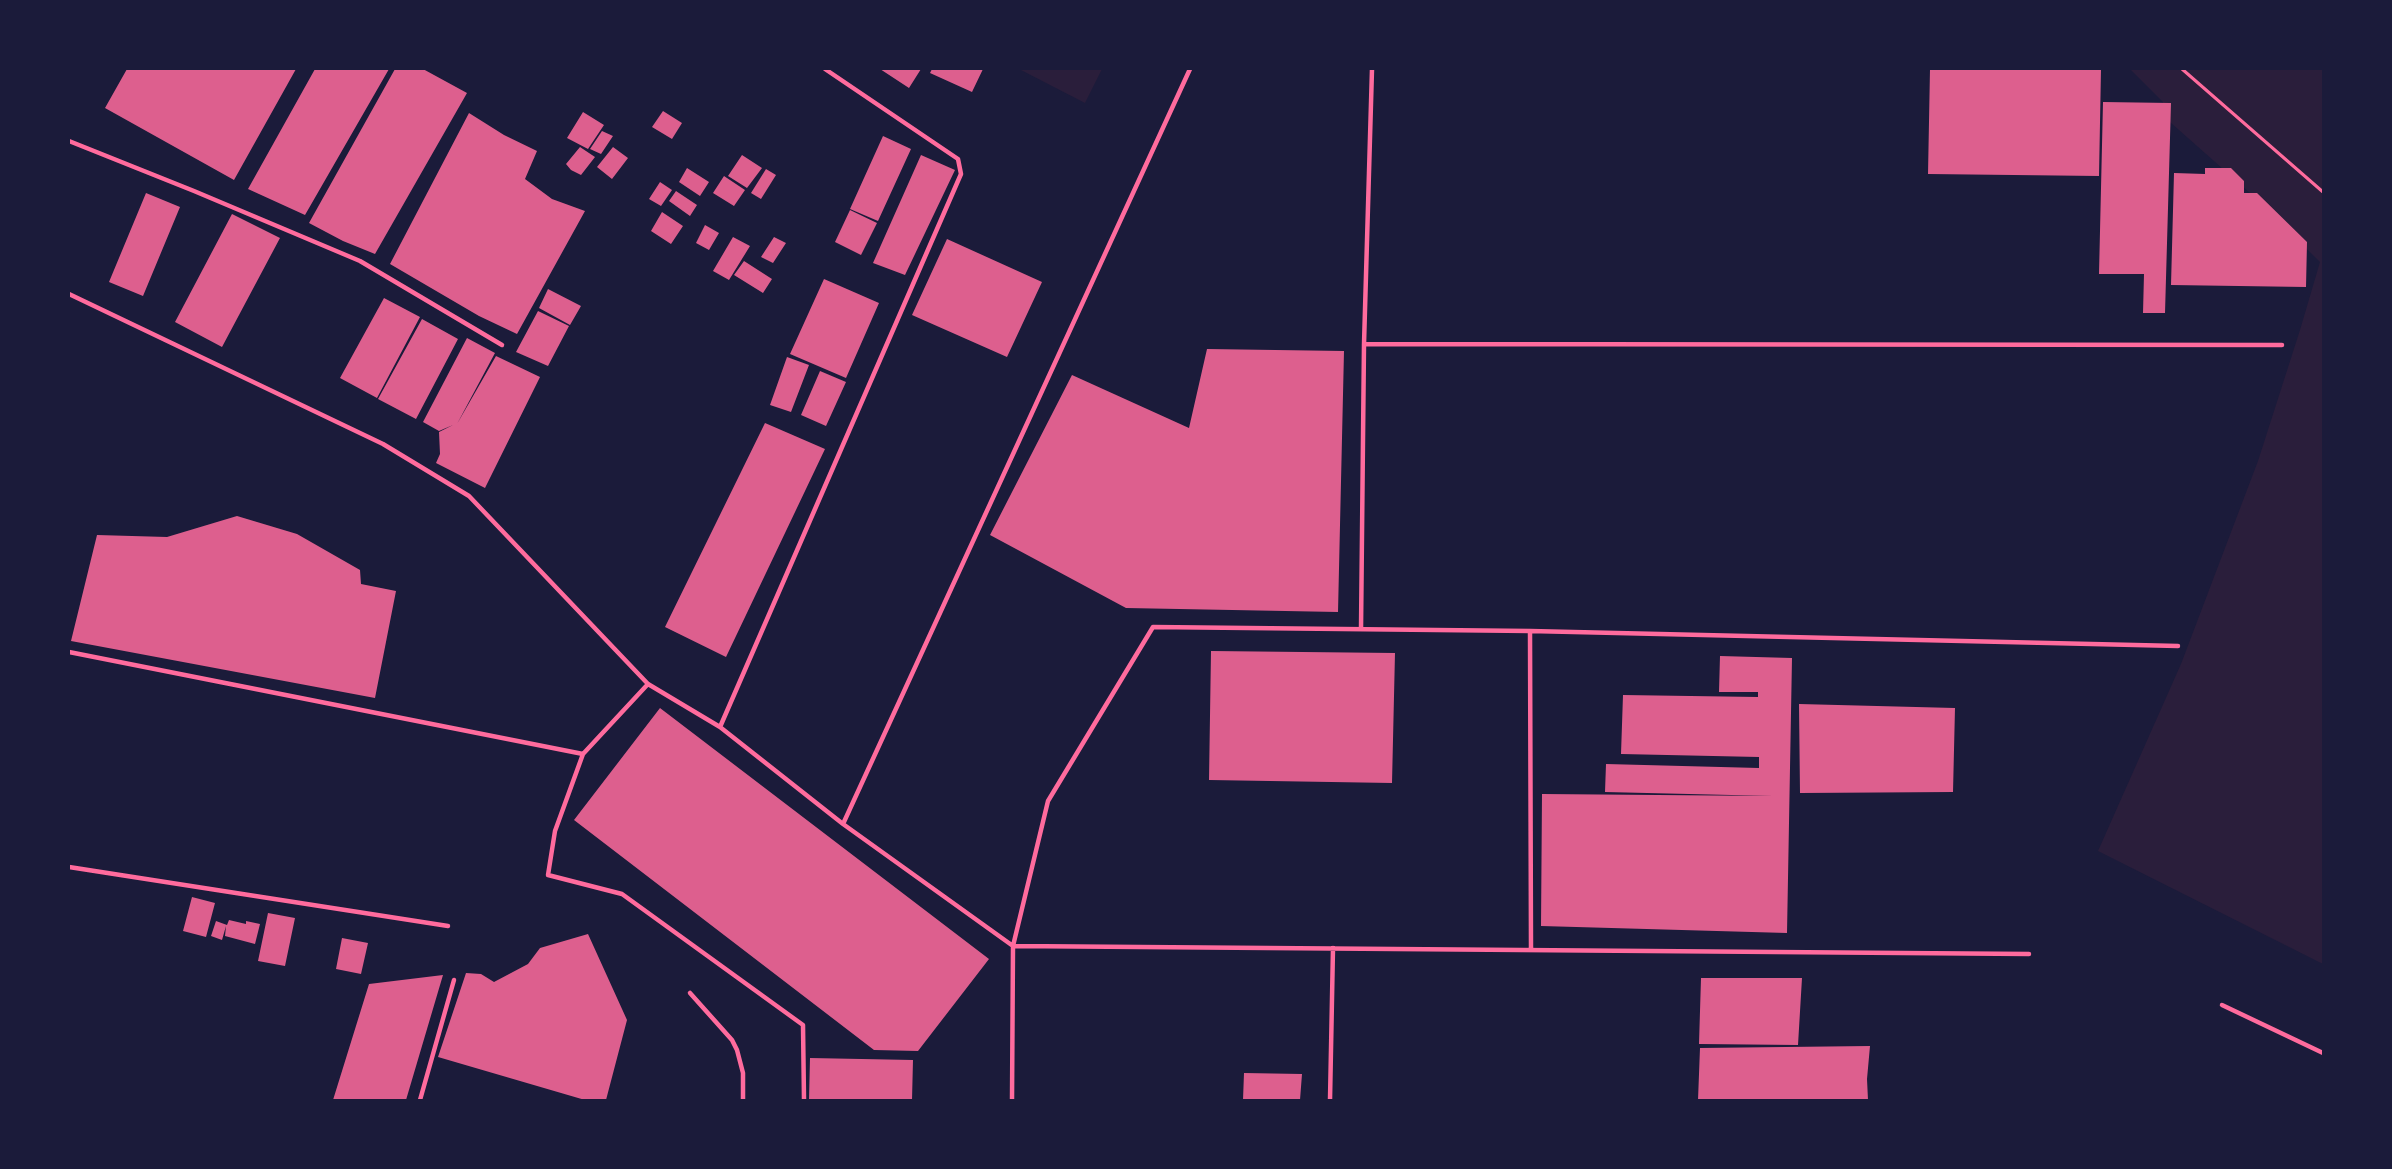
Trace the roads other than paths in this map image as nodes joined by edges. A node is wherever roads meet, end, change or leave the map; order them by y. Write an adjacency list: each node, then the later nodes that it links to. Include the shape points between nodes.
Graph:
1 (825, 69): 14 (lane, via 958,159 961,174)
2 (1190, 69): 16 (lane)
3 (1372, 69): 6 (lane)
4 (69, 141): 7 (lane, via 360,261)
5 (69, 294): 13 (lane, via 383,444 469,496)
6 (1364, 344): 8 (lane); 9 (lane)
7 (502, 345)
8 (2282, 345)
9 (1361, 629): 10 (lane); 19 (lane, via 1153,627 1048,801)
10 (1530, 631): 11 (lane); 21 (lane)
11 (2178, 646)
12 (69, 652): 15 (lane)
13 (648, 684): 14 (lane); 15 (lane)
14 (720, 727): 16 (lane)
15 (583, 753): 29 (lane, via 555,831 548,875 622,894 803,1025)
16 (843, 824): 19 (lane)
17 (69, 867): 18 (lane)
18 (448, 926)
19 (1013, 946): 20 (lane); 30 (lane)
20 (1333, 948): 21 (lane); 31 (lane)
21 (1531, 950): 22 (lane)
22 (2029, 954)
23 (454, 980): 27 (lane)
24 (690, 993): 28 (lane, via 737,1050)
25 (2222, 1005): 26 (lane)
26 (2323, 1053)
27 (420, 1100)
28 (743, 1100)
29 (804, 1100)
30 (1012, 1100)
31 (1330, 1100)

